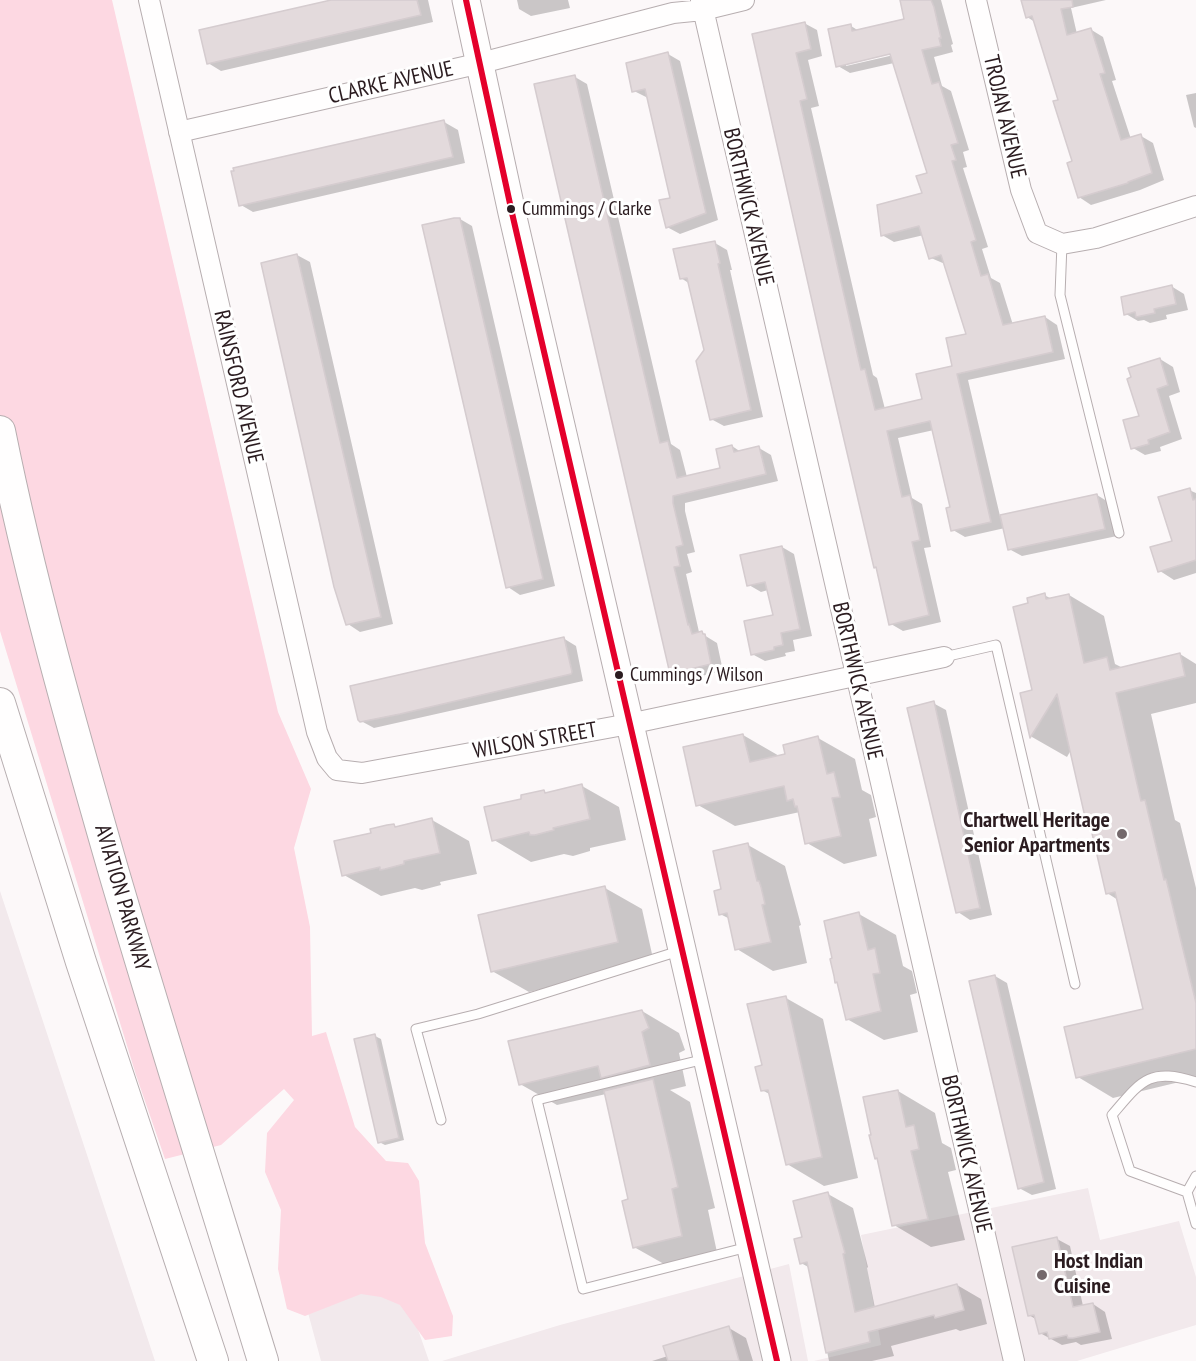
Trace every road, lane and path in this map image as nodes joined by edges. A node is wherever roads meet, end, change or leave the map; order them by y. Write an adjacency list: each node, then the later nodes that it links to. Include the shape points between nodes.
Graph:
1 (149, 0): 7 (street, RAINSFORD AVENUE)
2 (466, 0): 6 (street)
3 (744, 0): 5 (street, CLARKE AVENUE)
4 (976, 0): 9 (street, TROJAN AVENUE, via 1021,190 1037,233)
5 (702, 5): 6 (street, CLARKE AVENUE); 13 (street, BORTHWICK AVENUE)
6 (480, 63): 7 (street, CLARKE AVENUE); 15 (street)
7 (179, 132): 16 (street, RAINSFORD AVENUE, via 317,732 327,758)
8 (1195, 209): 9 (street)
9 (1062, 244): 11 (lane, via 1060,296)
10 (0, 434): 27 (main road, AVIATION PARKWAY, via 81,759)
11 (1119, 533)
12 (944, 657): 13 (street, WILSON STREET); 18 (lane, via 996,645)
13 (856, 676): 15 (street, WILSON STREET); 29 (street, BORTHWICK AVENUE)
14 (0, 703): 26 (main road)
15 (629, 724): 16 (street, WILSON STREET, via 362,773); 17 (street)
16 (337, 770)
17 (682, 951): 19 (street); 21 (lane, via 478,1014 416,1029)
18 (1075, 984)
19 (707, 1058): 25 (street); 25 (lane, via 537,1100 583,1289)
20 (1196, 1082): 23 (lane, via 1175,1075 1157,1076 1137,1085 1112,1114 1130,1171)
21 (441, 1120)
22 (1196, 1176): 23 (lane)
23 (1187, 1192): 24 (lane)
24 (1196, 1224)
25 (750, 1247): 28 (street)
26 (213, 1361)
27 (263, 1361)
28 (777, 1361)
29 (1014, 1361)

